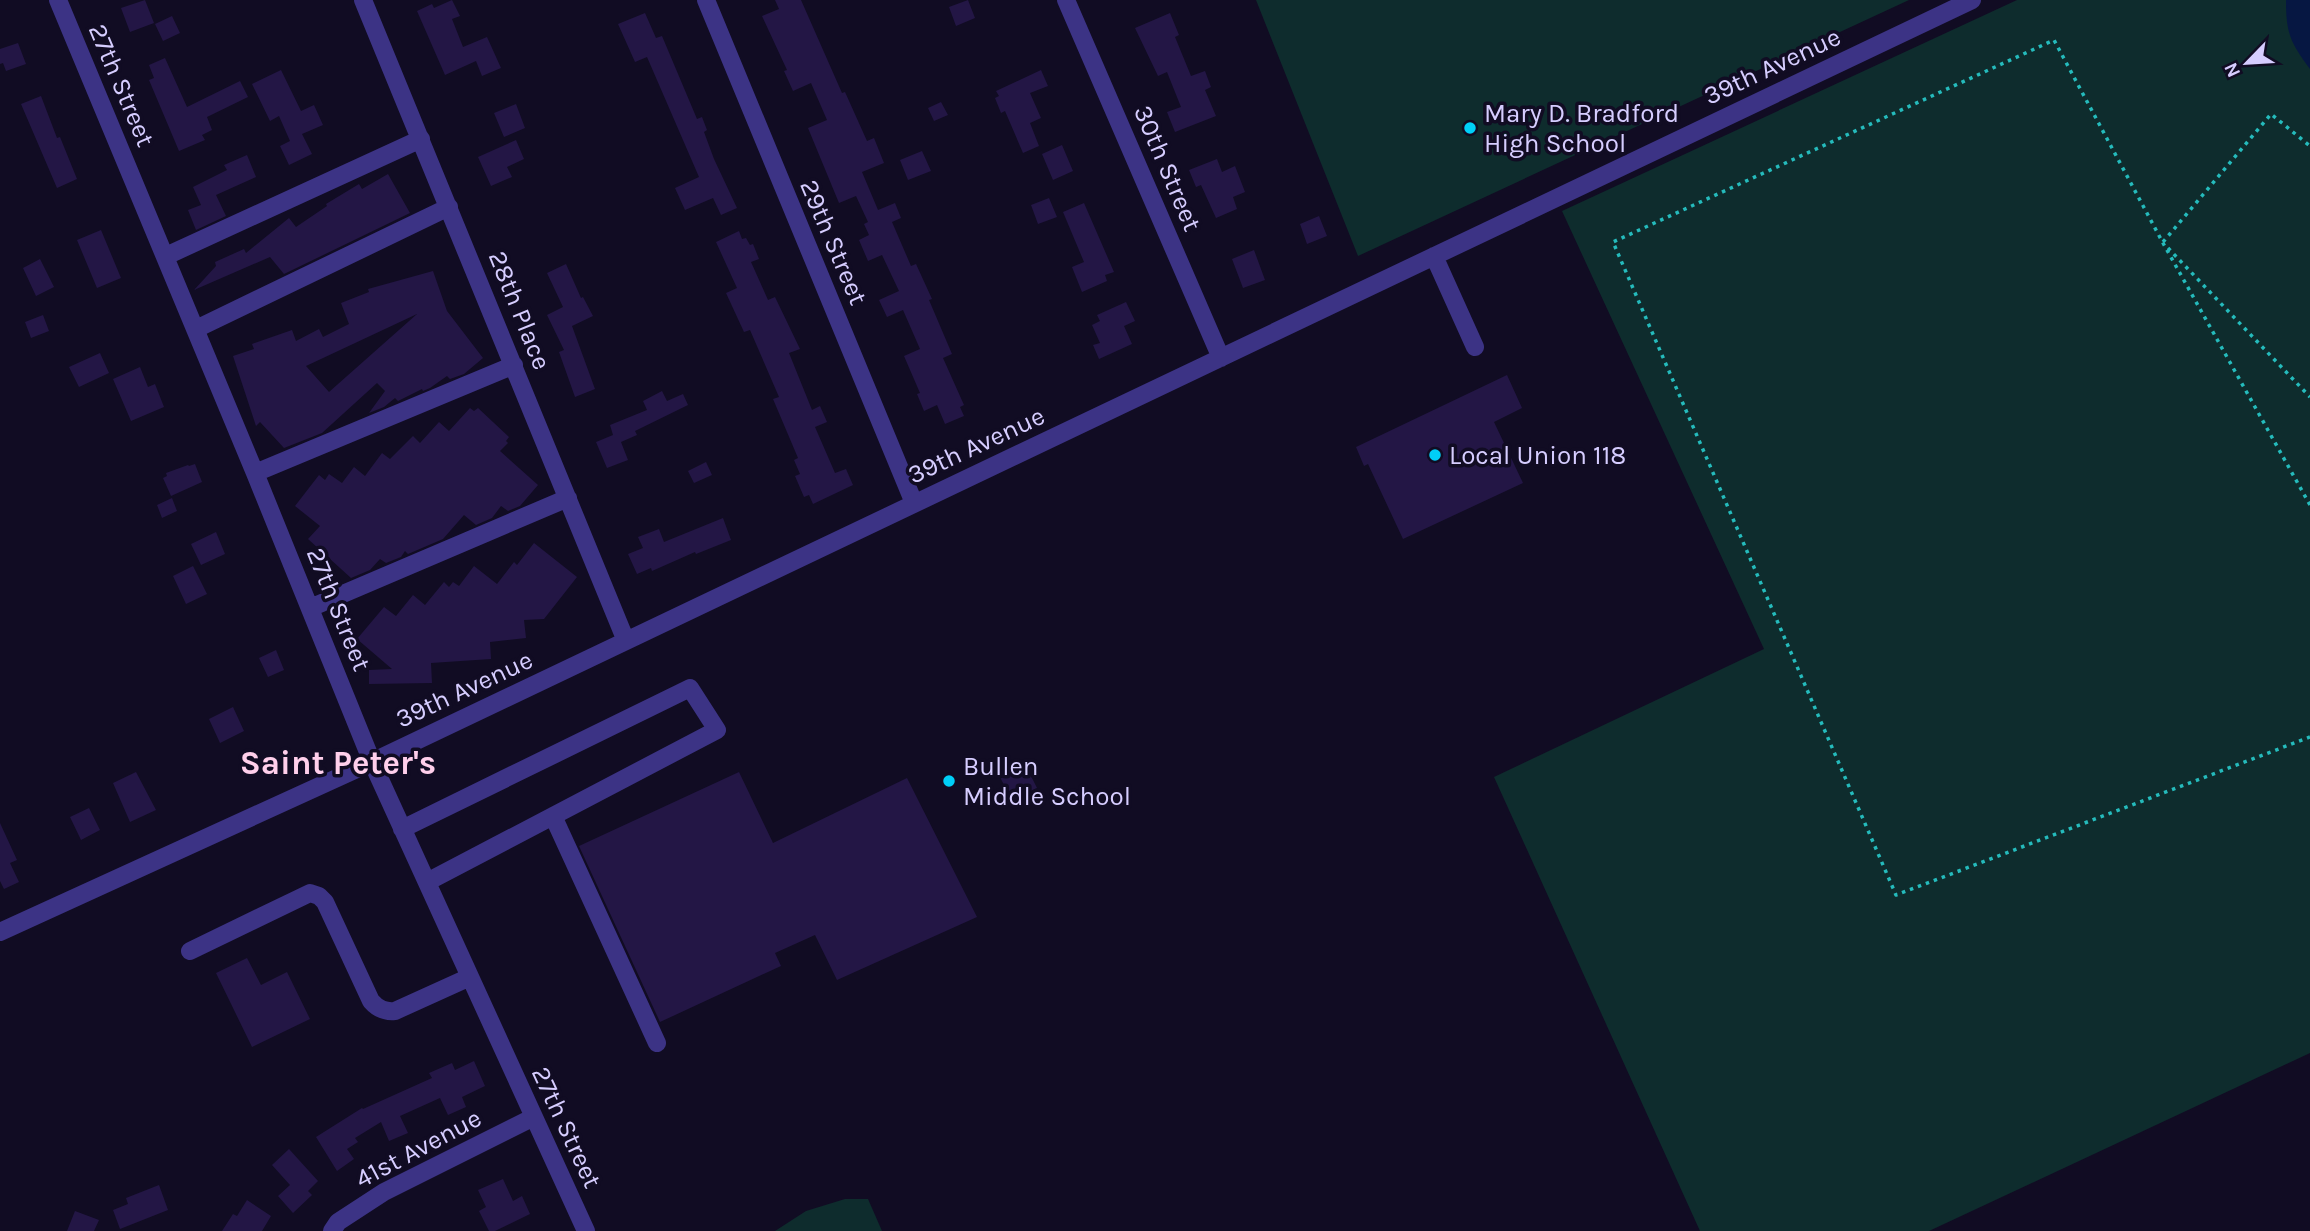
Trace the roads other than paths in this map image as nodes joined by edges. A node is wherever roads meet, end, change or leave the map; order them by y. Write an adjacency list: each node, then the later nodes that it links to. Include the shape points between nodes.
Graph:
1 (58, 0): 8 (street, 27th Street)
2 (363, 0): 6 (street, 28th Place)
3 (706, 0): 16 (street, 29th Street)
4 (1066, 0): 12 (street, 30th Street)
5 (1972, 0): 9 (street, 39th Avenue)
6 (421, 139): 7 (street, 28th Place); 8 (street)
7 (449, 207): 10 (street); 13 (street, 28th Place)
8 (166, 256): 10 (street, 27th Street)
9 (1434, 256): 11 (street); 12 (street, 39th Avenue)
10 (196, 329): 14 (street, 27th Street)
11 (1475, 347)
12 (1221, 358): 16 (street, 39th Avenue)
13 (514, 365): 14 (street); 15 (street, 28th Place)
14 (256, 473): 17 (street, 27th Street)
15 (568, 498): 17 (street); 18 (street, 28th Place)
16 (914, 503): 18 (street, 39th Avenue)
17 (310, 608): 19 (street, 27th Street)
18 (626, 640): 19 (street, 39th Avenue)
19 (372, 762): 21 (street, 27th Street); 23 (street, 39th Avenue)
20 (553, 816): 21 (street, via 717,730 690,688); 22 (street); 26 (street)
21 (402, 829): 22 (street, 27th Street)
22 (426, 882): 25 (street, 27th Street)
23 (0, 932)
24 (190, 951): 25 (street, via 310,893 325,902 377,1007 396,1012)
25 (470, 977): 27 (street, 27th Street)
26 (657, 1043)
27 (534, 1117): 28 (street, 41st Avenue, via 384,1192 338,1222); 29 (street, 27th Street)
28 (332, 1231)
29 (586, 1231)

